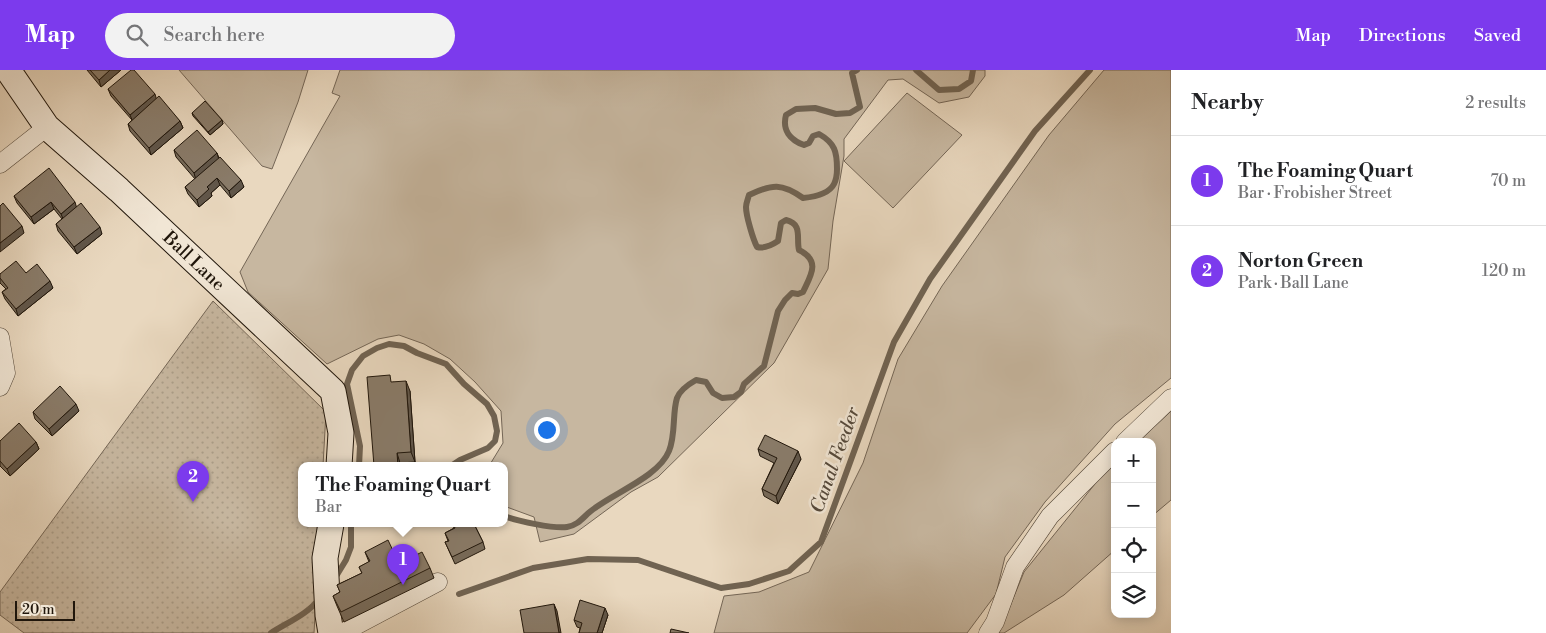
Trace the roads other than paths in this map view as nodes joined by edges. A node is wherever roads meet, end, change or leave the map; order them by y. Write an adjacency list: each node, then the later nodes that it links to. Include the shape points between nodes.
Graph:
1 (8, 70): 2 (street, Ball Lane)
2 (47, 126): 3 (street); 9 (street, Ball Lane, via 332,391 341,433)
3 (0, 164)
4 (0, 337): 5 (street, via 6,373)
5 (0, 388)
6 (1171, 398): 7 (street)
7 (1128, 438)
8 (1111, 455): 13 (street, via 1050,516 1015,567)
9 (339, 462)
10 (330, 527): 12 (street, via 325,558)
11 (438, 582): 12 (street)
12 (334, 627)
13 (988, 633)

